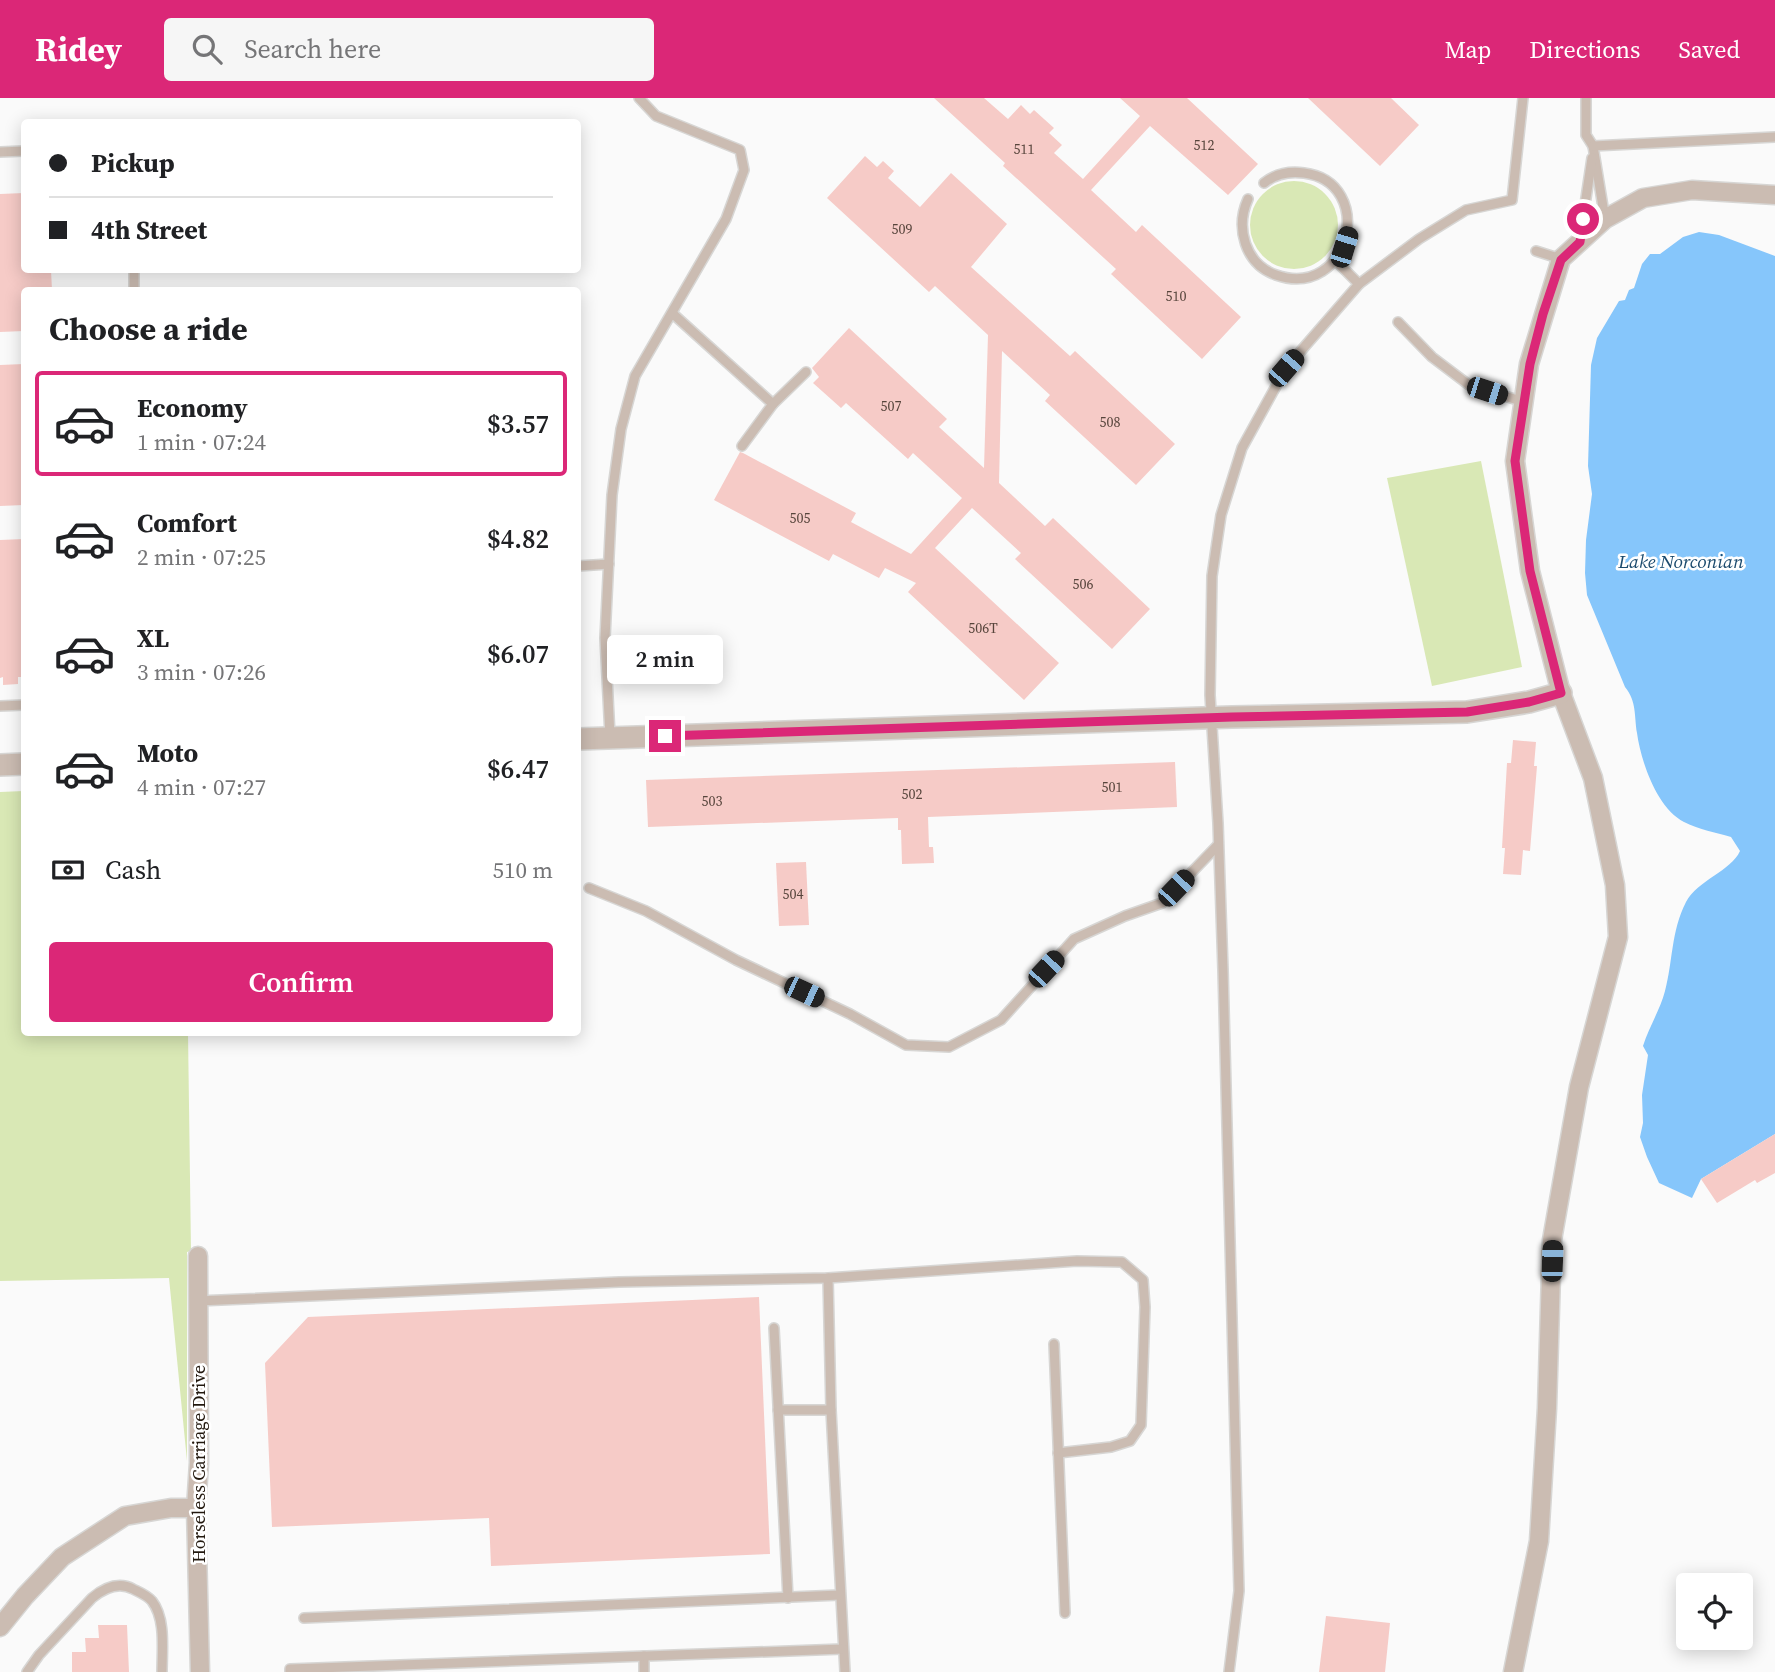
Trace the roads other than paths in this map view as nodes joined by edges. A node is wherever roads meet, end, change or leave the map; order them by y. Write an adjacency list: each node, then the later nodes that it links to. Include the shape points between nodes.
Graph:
1 (639, 98): 17 (lane, via 656,116 740,150 744,170 726,219)
2 (1523, 98): 16 (lane, via 1511,200 1466,210)
3 (1586, 98): 5 (lane, via 1586,135)
4 (1775, 137): 5 (lane)
5 (1593, 146): 11 (lane); 12 (lane)
6 (21, 151): 7 (lane)
7 (0, 152)
8 (1264, 183): 14 (lane, via 1295,172 1317,177 1335,190 1348,218 1346,240)
9 (1775, 195): 11 (street, via 1692,190 1643,198)
10 (1248, 199): 14 (lane, via 1242,231 1245,244 1261,266 1286,278 1300,278)
11 (1605, 219): 12 (street)
12 (1580, 242): 15 (street)
13 (1536, 251): 15 (lane)
14 (1335, 260): 16 (lane)
15 (1561, 260): 20 (street, via 1530,364)
16 (1359, 284): 28 (lane, via 1286,368 1242,448 1222,515 1212,576)
17 (672, 313): 21 (lane); 23 (lane, via 635,376 621,429)
18 (1398, 322): 20 (lane, via 1432,357 1469,385)
19 (806, 372): 21 (lane)
20 (1524, 402): 25 (street, via 1515,461 1530,571)
21 (774, 404): 22 (lane)
22 (742, 446)
23 (608, 564): 24 (lane); 29 (lane, via 605,638)
24 (581, 566)
25 (1561, 693): 28 (street, via 1467,712); 58 (street, via 1593,778 1615,885 1618,937 1579,1087 1552,1240 1539,1541)
26 (21, 705): 27 (lane)
27 (0, 706)
28 (1212, 718): 29 (street); 33 (lane)
29 (610, 738): 30 (street)
30 (581, 739)
31 (21, 764): 32 (street)
32 (0, 765)
33 (1219, 845): 34 (lane, via 1162,903 1074,939 1001,1020 949,1047 906,1045 646,911); 57 (lane, via 1240,1591)
34 (589, 888)
35 (198, 1256): 37 (street, Horseless Carriage Drive)
36 (828, 1278): 37 (lane, via 619,1282); 41 (lane); 42 (lane, via 1122,1262 1143,1280 1141,1425 1130,1441)
37 (198, 1301): 43 (street, Horseless Carriage Drive)
38 (774, 1328): 40 (lane)
39 (1054, 1344): 42 (lane)
40 (778, 1410): 41 (lane); 45 (lane)
41 (831, 1410): 44 (lane)
42 (1058, 1453): 46 (lane)
43 (196, 1508): 48 (street, via 125,1517 62,1557); 53 (street, Horseless Carriage Drive)
44 (839, 1595): 45 (lane); 49 (lane)
45 (788, 1598): 47 (lane)
46 (1065, 1613)
47 (304, 1618)
48 (0, 1627)
49 (843, 1649): 50 (lane); 56 (lane)
50 (644, 1656): 54 (lane); 55 (lane)
51 (27, 1672): 52 (lane, via 92,1598 114,1586 128,1586 150,1598 157,1610)
52 (162, 1672)
53 (200, 1672)
54 (290, 1672)
55 (645, 1672)
56 (845, 1672)
57 (1229, 1672)
58 (1513, 1672)

